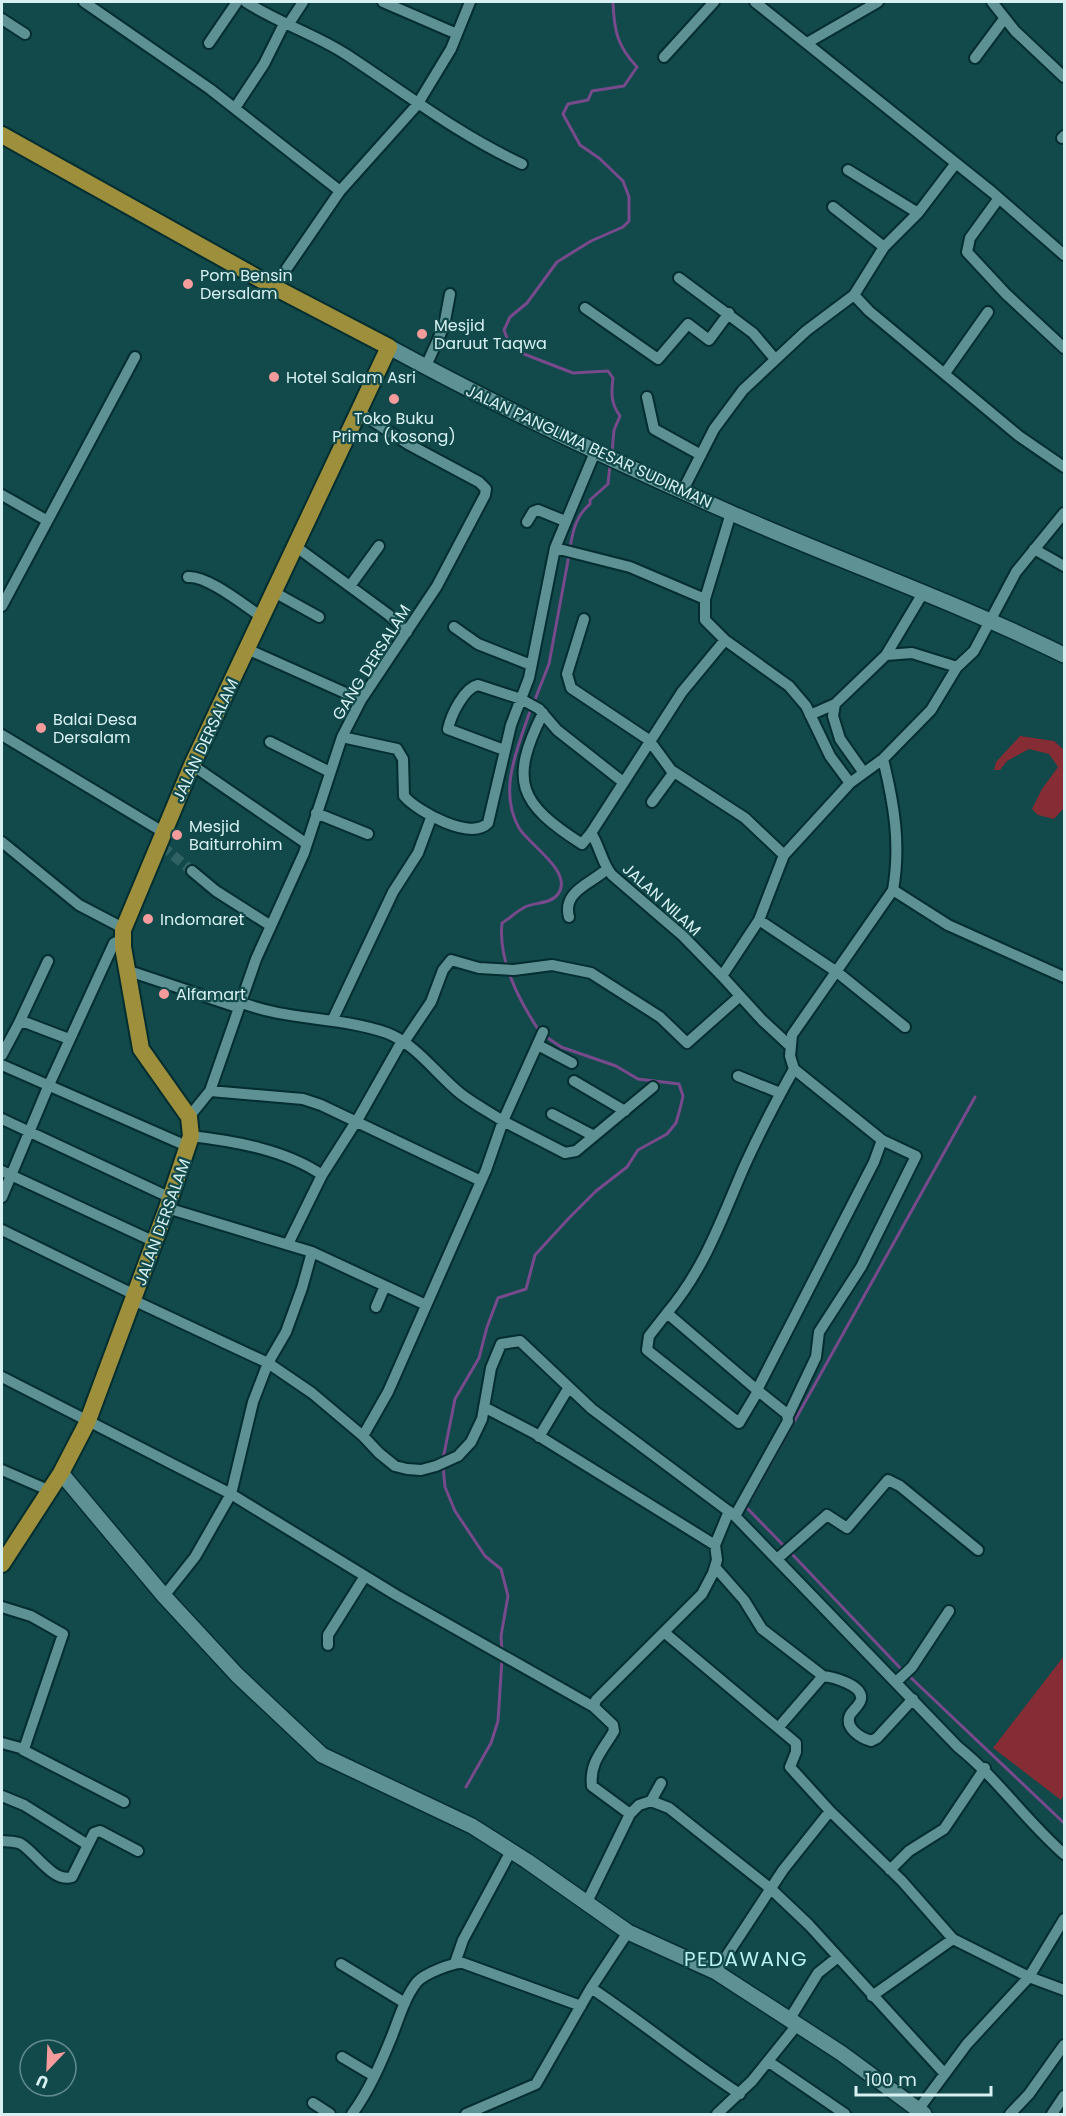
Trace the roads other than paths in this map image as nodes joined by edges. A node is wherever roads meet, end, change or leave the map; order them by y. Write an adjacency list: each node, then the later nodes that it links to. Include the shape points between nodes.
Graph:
1 (84, 2): 23 (street)
2 (237, 2): 17 (street)
3 (246, 2): 14 (street)
4 (303, 2): 14 (street)
5 (383, 2): 16 (street)
6 (470, 2): 16 (street)
7 (714, 2): 19 (street)
8 (755, 2): 18 (street)
9 (878, 2): 11 (street)
10 (992, 2): 13 (street)
11 (860, 5): 18 (street)
12 (2, 19): 15 (street)
13 (1004, 19): 20 (street); 21 (street)
14 (286, 24): 22 (street, via 347,55); 23 (street)
15 (25, 34)
16 (457, 34): 22 (street)
17 (209, 43)
18 (807, 43): 25 (street)
19 (664, 57)
20 (975, 58)
21 (1065, 77)
22 (417, 105): 26 (street, via 490,150); 28 (street)
23 (235, 108): 28 (street)
24 (2, 135): 35 (main road, JALAN PANGLIMA BESAR SUDIRMAN)
25 (956, 163): 29 (street); 31 (street)
26 (522, 164)
27 (848, 170): 31 (street)
28 (340, 191): 35 (street)
29 (999, 198): 33 (street); 42 (street, via 970,238 968,252 1006,294)
30 (833, 207): 32 (street)
31 (918, 213): 32 (street)
32 (884, 247): 37 (street)
33 (1065, 255)
34 (680, 278): 40 (street)
35 (274, 287): 41 (main road, JALAN PANGLIMA BESAR SUDIRMAN)
36 (450, 294): 45 (street, via 444,326)
37 (854, 295): 44 (street); 46 (street)
38 (585, 308): 40 (street, via 658,359 688,324 709,340)
39 (988, 312): 46 (street)
40 (729, 313): 44 (street)
41 (389, 347): 45 (street, JALAN PANGLIMA BESAR SUDIRMAN); 48 (main road, JALAN DERSALAM)
42 (1065, 348)
43 (135, 357): 56 (street)
44 (775, 359): 50 (street, via 742,390)
45 (426, 366): 49 (street, JALAN PANGLIMA BESAR SUDIRMAN)
46 (945, 373): 51 (street, via 1019,436)
47 (647, 397): 50 (street, via 654,429)
48 (359, 412): 59 (main road, JALAN DERSALAM); 75 (street, GANG DERSALAM, via 486,489 437,586)
49 (597, 453): 52 (street, JALAN PANGLIMA BESAR SUDIRMAN); 57 (street)
50 (701, 455): 52 (street)
51 (1065, 467)
52 (683, 490): 54 (street, JALAN PANGLIMA BESAR SUDIRMAN)
53 (2, 495): 56 (street)
54 (731, 513): 67 (street, JALAN PANGLIMA BESAR SUDIRMAN); 68 (street)
55 (1065, 513): 62 (street)
56 (46, 520): 69 (street)
57 (565, 521): 58 (street, via 538,510); 61 (street)
58 (527, 522)
59 (296, 546): 65 (street); 66 (main road, JALAN DERSALAM)
60 (379, 546): 65 (street)
61 (561, 549): 68 (street, via 630,567); 80 (street)
62 (1034, 549): 63 (street); 73 (street, via 1016,572)
63 (1065, 566)
64 (188, 577): 70 (street, via 208,582)
65 (350, 586): 75 (street)
66 (274, 592): 70 (main road, JALAN DERSALAM); 71 (street)
67 (923, 593): 73 (street, JALAN PANGLIMA BESAR SUDIRMAN); 78 (street)
68 (705, 599): 76 (street, via 705,620)
69 (2, 606)
70 (262, 617): 77 (main road, JALAN DERSALAM)
71 (320, 617)
72 (584, 619): 89 (street, via 567,674 571,688)
73 (993, 620): 79 (street, JALAN PANGLIMA BESAR SUDIRMAN); 81 (street, via 974,651)
74 (454, 627): 80 (street, via 478,644)
75 (407, 632): 82 (street, GANG DERSALAM)
76 (724, 640): 86 (street, via 789,686); 89 (street)
77 (247, 648): 82 (street); 93 (main road, JALAN DERSALAM)
78 (886, 655): 81 (street, via 912,653); 84 (street)
79 (1065, 656)
80 (531, 665): 83 (street)
81 (957, 667): 92 (street, via 931,710)
82 (362, 700): 88 (street, GANG DERSALAM)
83 (525, 701): 85 (street); 91 (street); 91 (street, via 475,685 464,696 449,725 452,732)
84 (835, 704): 86 (street); 96 (street, via 833,716 840,738)
85 (541, 711): 97 (street, via 557,730); 102 (street, via 525,758 525,794 561,831 582,844)
86 (810, 715): 98 (street, via 830,756)
87 (2, 735): 104 (street)
88 (342, 737): 94 (street, GANG DERSALAM); 101 (street, via 397,749 403,759 404,796)
89 (649, 740): 95 (street); 97 (street)
90 (270, 742): 94 (street)
91 (504, 750): 101 (street, via 493,809 483,828 475,830)
92 (883, 759): 96 (street); 110 (street, via 897,832 898,862)
93 (192, 765): 104 (main road, JALAN DERSALAM); 106 (street)
94 (330, 772): 100 (street, GANG DERSALAM)
95 (674, 772): 99 (street); 107 (street, via 745,818)
96 (864, 772): 98 (street)
97 (623, 782): 102 (street)
98 (850, 783): 107 (street)
99 (652, 802)
100 (316, 813): 103 (street); 106 (street, GANG DERSALAM)
101 (431, 818): 122 (street, via 418,854 393,892)
102 (591, 833): 108 (street, JALAN NILAM, via 601,848)
103 (368, 834)
104 (161, 840): 114 (main road, JALAN DERSALAM)
105 (2, 843): 114 (street)
106 (307, 844): 113 (street, GANG DERSALAM)
107 (784, 855): 112 (street)
108 (607, 869): 111 (street, via 572,895); 118 (street, JALAN NILAM)
109 (192, 871): 113 (street)
110 (893, 890): 117 (street); 119 (street, via 948,925)
111 (569, 916)
112 (759, 920): 117 (street); 118 (street)
113 (271, 926): 121 (street, GANG DERSALAM)
114 (123, 934): 116 (main road, JALAN DERSALAM); 126 (street, via 114,943)
115 (48, 961): 123 (street)
116 (129, 971): 121 (street); 142 (main road, JALAN DERSALAM, via 141,1049)
117 (837, 972): 124 (street); 129 (street)
118 (722, 975): 120 (street, JALAN NILAM)
119 (1065, 977)
120 (740, 996): 127 (street, via 687,1043 660,1017 600,977 577,968 479,968 451,960 431,1002); 129 (street, JALAN NILAM)
121 (239, 1005): 122 (street, via 278,1015); 138 (street, GANG DERSALAM)
122 (333, 1019): 127 (street)
123 (19, 1023): 126 (street); 130 (street)
124 (905, 1027)
125 (543, 1032): 128 (street)
126 (69, 1039): 136 (street)
127 (403, 1041): 144 (street); 145 (street, via 462,1095)
128 (537, 1044): 131 (street); 145 (street)
129 (789, 1045): 133 (street)
130 (2, 1055)
131 (572, 1063)
132 (2, 1065): 136 (street)
133 (794, 1069): 139 (street); 148 (street)
134 (738, 1076): 139 (street)
135 (574, 1081): 140 (street)
136 (48, 1087): 146 (street); 149 (street)
137 (653, 1087): 140 (street)
138 (210, 1091): 142 (street, GANG DERSALAM); 144 (street, via 303,1099)
139 (780, 1093): 163 (street, via 718,1233 687,1289)
140 (625, 1111): 147 (street)
141 (552, 1114): 147 (street)
142 (189, 1117): 149 (main road, JALAN DERSALAM)
143 (2, 1119): 146 (street)
144 (357, 1120): 151 (street); 152 (street)
145 (503, 1121): 147 (street, via 565,1154); 152 (street)
146 (30, 1131): 150 (street); 154 (street)
147 (594, 1137)
148 (882, 1140): 167 (street); 169 (street, via 916,1156 861,1267 819,1332 816,1357)
149 (190, 1142): 151 (street, via 217,1139 282,1156); 154 (main road, JALAN DERSALAM)
150 (6, 1173): 153 (street); 156 (street)
151 (322, 1175): 157 (street)
152 (481, 1181): 161 (street)
153 (2, 1197)
154 (169, 1203): 156 (main road, JALAN DERSALAM); 157 (street)
155 (2, 1230): 160 (street)
156 (155, 1242): 160 (main road, JALAN DERSALAM)
157 (288, 1244): 158 (street)
158 (312, 1252): 159 (street); 164 (street, via 286,1332)
159 (385, 1286): 161 (street); 162 (street)
160 (134, 1298): 164 (street, via 200,1334); 170 (main road, JALAN DERSALAM)
161 (426, 1305): 171 (street, via 388,1392)
162 (376, 1306)
163 (667, 1313): 167 (street); 167 (street, via 649,1336 647,1350 738,1423)
164 (268, 1363): 171 (street, via 312,1393); 176 (street, via 253,1402)
165 (2, 1377): 170 (street)
166 (569, 1387): 168 (street, via 520,1341 509,1341 501,1344 491,1368); 172 (street); 177 (street, via 592,1409)
167 (758, 1390): 169 (street)
168 (484, 1407): 171 (street, via 471,1442 449,1461 421,1470 395,1466); 172 (street)
169 (789, 1416): 177 (street)
170 (87, 1423): 174 (main road, JALAN DERSALAM); 176 (street)
171 (363, 1436)
172 (539, 1437): 178 (street)
173 (2, 1470): 175 (street)
174 (61, 1473): 175 (main road, JALAN DERSALAM); 184 (street)
175 (48, 1490): 181 (main road, JALAN DERSALAM)
176 (231, 1494): 183 (street); 184 (street, via 195,1557)
177 (732, 1513): 178 (street); 180 (street)
178 (714, 1545): 182 (street)
179 (978, 1550): 180 (street, via 888,1480 847,1528 827,1515)
180 (780, 1556): 190 (street)
181 (2, 1564)
182 (715, 1567): 187 (street, via 702,1594); 189 (street, via 744,1600 762,1629)
183 (365, 1576): 188 (street, via 328,1635); 192 (street)
184 (164, 1596): 206 (street, via 237,1675 322,1755 472,1827)
185 (2, 1607): 195 (street, via 31,1616 63,1634)
186 (949, 1611): 190 (street, via 910,1670)
187 (665, 1633): 192 (street, via 633,1660); 193 (street)
188 (328, 1645)
189 (823, 1677): 191 (street, via 840,1680 861,1695 850,1723 858,1735 871,1741); 193 (street)
190 (899, 1680): 191 (street)
191 (913, 1699): 196 (street, via 958,1747)
192 (594, 1707): 202 (street, via 613,1725 614,1731 590,1773 592,1786)
193 (778, 1728): 201 (street, via 796,1743 790,1767)
194 (2, 1743): 195 (street)
195 (23, 1750): 200 (street)
196 (985, 1768): 207 (street); 208 (street, via 944,1829 909,1851)
197 (661, 1784): 199 (street)
198 (2, 1796): 204 (street, via 24,1805)
199 (651, 1801): 202 (street); 209 (street, via 694,1826)
200 (124, 1802)
201 (830, 1811): 208 (street); 209 (street)
202 (630, 1814): 210 (street)
203 (2, 1841): 204 (street, via 19,1843 56,1875 67,1879 72,1877)
204 (88, 1845): 205 (street, via 93,1833 100,1831)
205 (138, 1851)
206 (511, 1851): 210 (street); 215 (street)
207 (1065, 1854)
208 (890, 1870): 213 (street)
209 (771, 1889): 214 (street); 217 (street)
210 (586, 1904): 212 (street)
211 (1065, 1919): 218 (street)
212 (628, 1932): 217 (street); 219 (street)
213 (953, 1939): 218 (street); 221 (street)
214 (838, 1957): 221 (street); 224 (street, via 818,1973)
215 (455, 1963): 222 (street, via 426,1975); 223 (street)
216 (341, 1964): 222 (street)
217 (716, 1972): 224 (street)
218 (1029, 1977): 220 (street); 228 (street)
219 (591, 1989): 223 (street); 230 (street)
220 (1065, 1990)
221 (872, 1996): 228 (street)
222 (405, 2003): 229 (street)
223 (581, 2006): 236 (street, via 536,2084)
224 (793, 2022): 227 (street); 233 (street)
225 (1065, 2045): 239 (street)
226 (342, 2057): 229 (street)
227 (769, 2061): 230 (street); 238 (street)
228 (944, 2073): 233 (street)
229 (374, 2076): 235 (street)
230 (740, 2094): 237 (street)
231 (1065, 2096): 240 (street)
232 (313, 2103): 234 (street)
233 (919, 2113)
234 (330, 2115)
235 (352, 2115)
236 (466, 2115)
237 (717, 2115)
238 (845, 2115)
239 (1010, 2115)
240 (1052, 2115)

